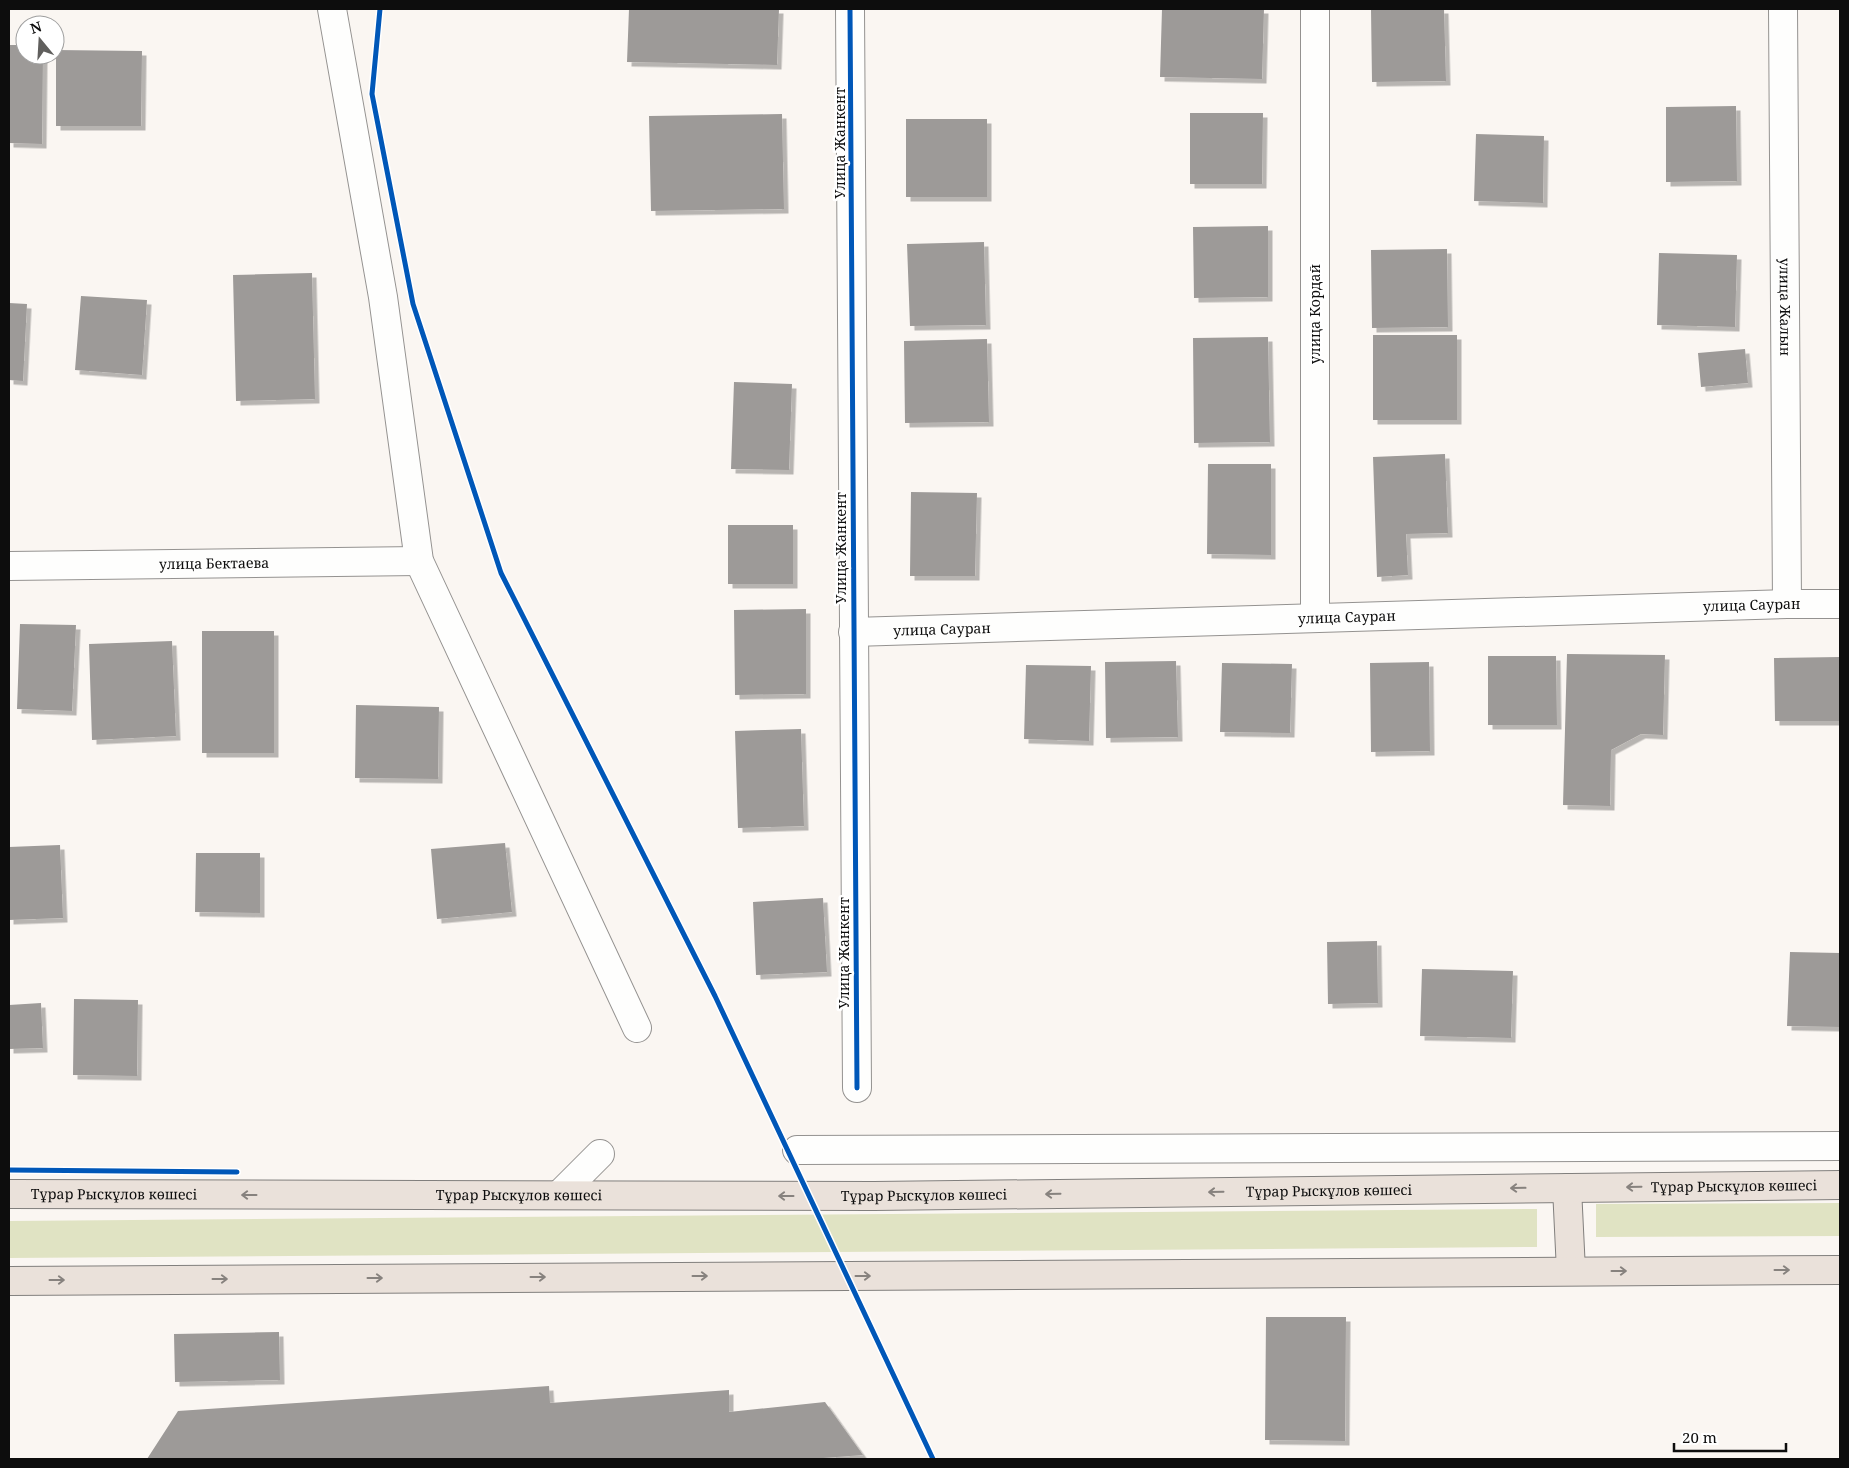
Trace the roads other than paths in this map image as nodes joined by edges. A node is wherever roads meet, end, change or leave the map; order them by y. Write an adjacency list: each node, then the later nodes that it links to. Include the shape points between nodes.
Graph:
1 (332, 9): 5 (street, via 383,297)
2 (850, 9): 10 (street, Улица Жанкент)
3 (1315, 9): 9 (street, улица Кордай)
4 (1783, 9): 7 (street, улица Жалын)
5 (419, 561): 6 (street, улица Бектаева); 11 (street)
6 (9, 566)
7 (1788, 604): 8 (street, улица Сауран); 9 (street, улица Сауран)
8 (1840, 604)
9 (1315, 618): 10 (street, улица Сауран)
10 (853, 632): 12 (street, Улица Жанкент)
11 (637, 1028)
12 (857, 1088)
13 (1840, 1146): 14 (street)
14 (797, 1150)
15 (600, 1154): 19 (street)
16 (1840, 1185): 17 (main road, Тұрар Рыскұлов көшесі, one-way to 17)
17 (1567, 1188): 19 (main road, Тұрар Рыскұлов көшесі, one-way to 19, via 874,1196); 21 (main road)
18 (9, 1194): 19 (main road, Тұрар Рыскұлов көшесі, one-way to 18)
19 (560, 1195)
20 (1840, 1270): 21 (main road, one-way to 20)
21 (1571, 1271): 22 (main road, one-way to 21)
22 (9, 1281)

